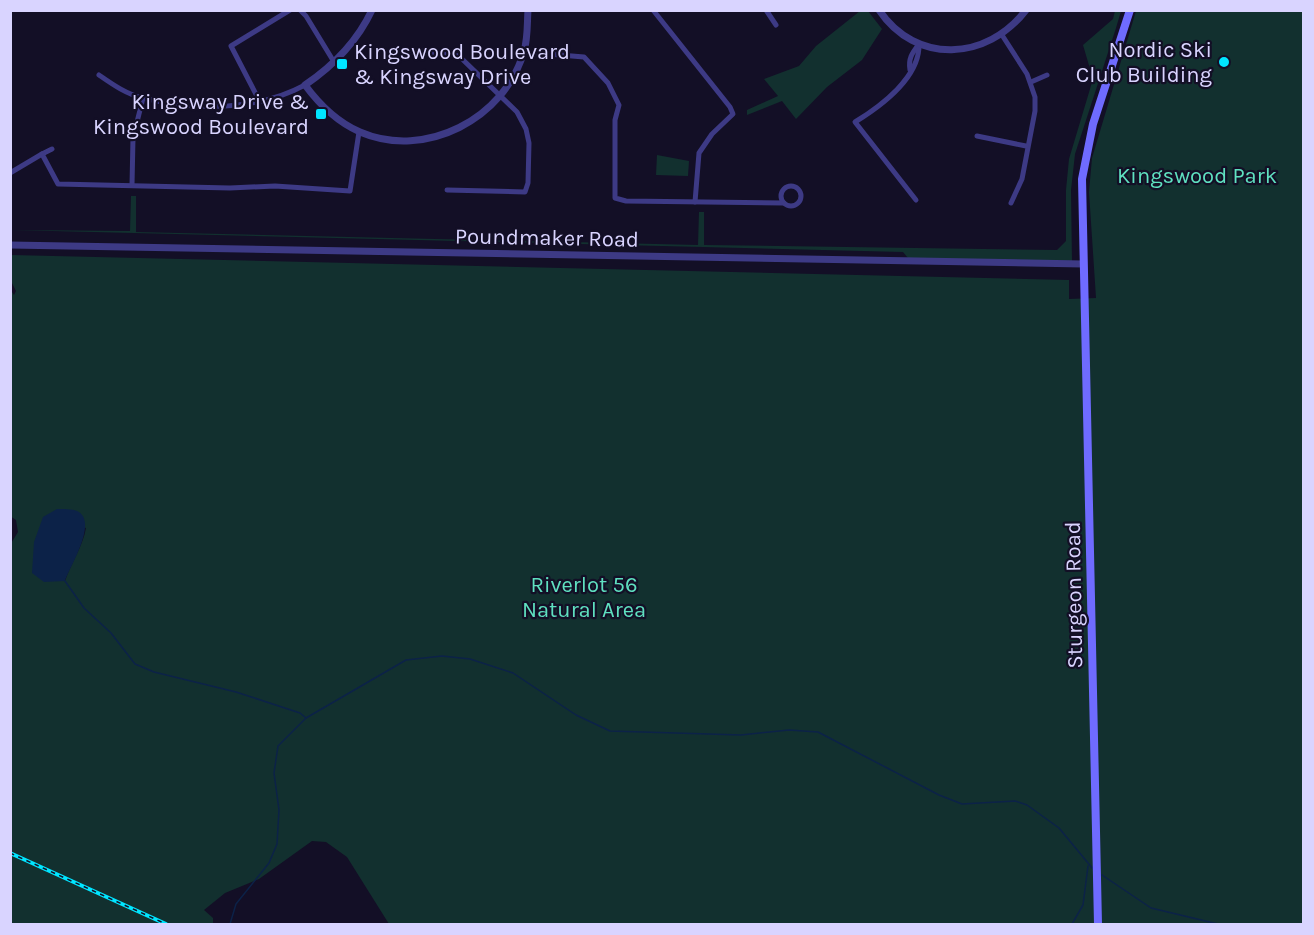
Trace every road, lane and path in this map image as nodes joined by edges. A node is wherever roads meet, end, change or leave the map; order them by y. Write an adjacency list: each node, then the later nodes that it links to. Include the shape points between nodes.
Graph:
1 (290, 10): 22 (street, via 231,46)
2 (300, 10): 15 (street)
3 (372, 10): 15 (street, via 355,40)
4 (528, 10): 14 (street)
5 (653, 10): 32 (street, via 733,114 699,153)
6 (766, 10): 10 (street)
7 (879, 10): 12 (street, via 897,31)
8 (1026, 10): 11 (street)
9 (1130, 10): 36 (main road, Sturgeon Road, via 1084,159)
10 (776, 25)
11 (1002, 35): 12 (street, via 965,49 941,50); 18 (street)
12 (919, 44): 31 (street, via 899,88 855,122)
13 (412, 52): 20 (street, via 459,56)
14 (524, 52): 20 (street); 32 (street, via 584,57 608,83 619,105 615,120 615,198)
15 (334, 62): 19 (street)
16 (99, 75): 21 (street)
17 (1047, 75): 18 (street)
18 (1031, 82): 25 (street, via 1035,111)
19 (304, 85): 22 (street); 23 (street, via 332,114)
20 (501, 94): 23 (street, via 477,117 440,135 399,140); 30 (street, via 520,116 528,136 525,192)
21 (143, 98): 22 (street, via 187,105); 29 (street, via 133,138)
22 (260, 102)
23 (359, 132): 29 (street, via 350,191)
24 (977, 136): 25 (street)
25 (1026, 146): 34 (street, via 1022,179)
26 (52, 148): 27 (street)
27 (42, 154): 28 (street); 29 (street, via 58,184)
28 (10, 173)
29 (132, 185)
30 (447, 190)
31 (916, 200)
32 (695, 202): 33 (street)
33 (784, 203)
34 (1011, 203)
35 (10, 245): 36 (street, Poundmaker Road)
36 (1083, 264): 37 (main road, Sturgeon Road)
37 (1098, 924)

